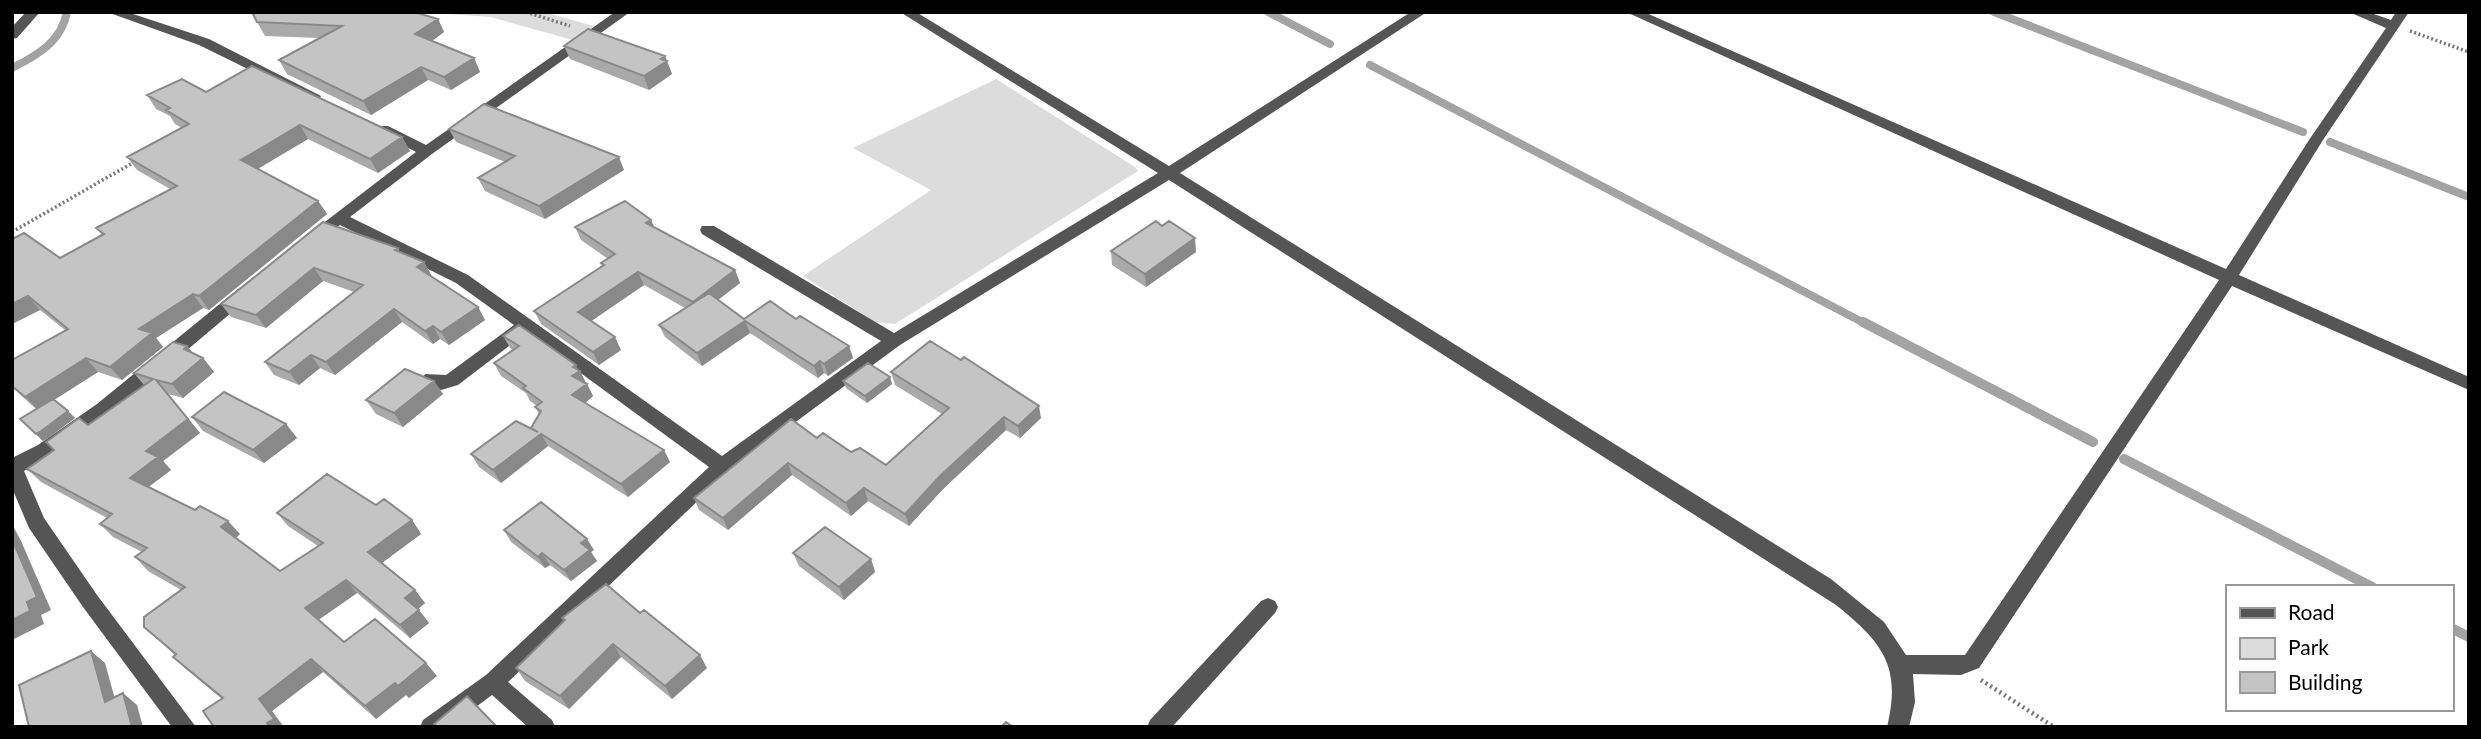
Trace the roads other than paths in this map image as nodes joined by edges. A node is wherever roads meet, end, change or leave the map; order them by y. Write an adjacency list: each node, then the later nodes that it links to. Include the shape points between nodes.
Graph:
1 (34, 12): 9 (street)
2 (113, 12): 10 (street, via 204,42)
3 (624, 12): 12 (street)
4 (906, 12): 13 (street)
5 (1421, 12): 13 (street)
6 (1632, 12): 17 (street)
7 (2355, 12): 8 (street)
8 (2399, 19): 17 (street)
9 (12, 35)
10 (328, 102)
11 (365, 121): 12 (street)
12 (427, 151): 14 (street)
13 (1168, 173): 20 (street); 26 (street, via 1824,585 1872,619)
14 (338, 218): 16 (street); 19 (street, via 462,279)
15 (708, 230): 20 (street)
16 (298, 250)
17 (2229, 278): 22 (street); 26 (street, via 1972,662 1961,666)
18 (257, 282): 24 (street, via 87,422 55,446)
19 (526, 325): 21 (street, via 452,380 441,383); 23 (street)
20 (894, 341): 23 (street)
21 (431, 379)
22 (2469, 384)
23 (722, 466): 27 (street)
24 (13, 467): 28 (street, via 36,522)
25 (1268, 607): 31 (street)
26 (1903, 664): 32 (street, via 1904,709)
27 (494, 682): 29 (street); 30 (street)
28 (185, 727)
29 (431, 727)
30 (544, 727)
31 (1158, 727)
32 (1898, 727)

